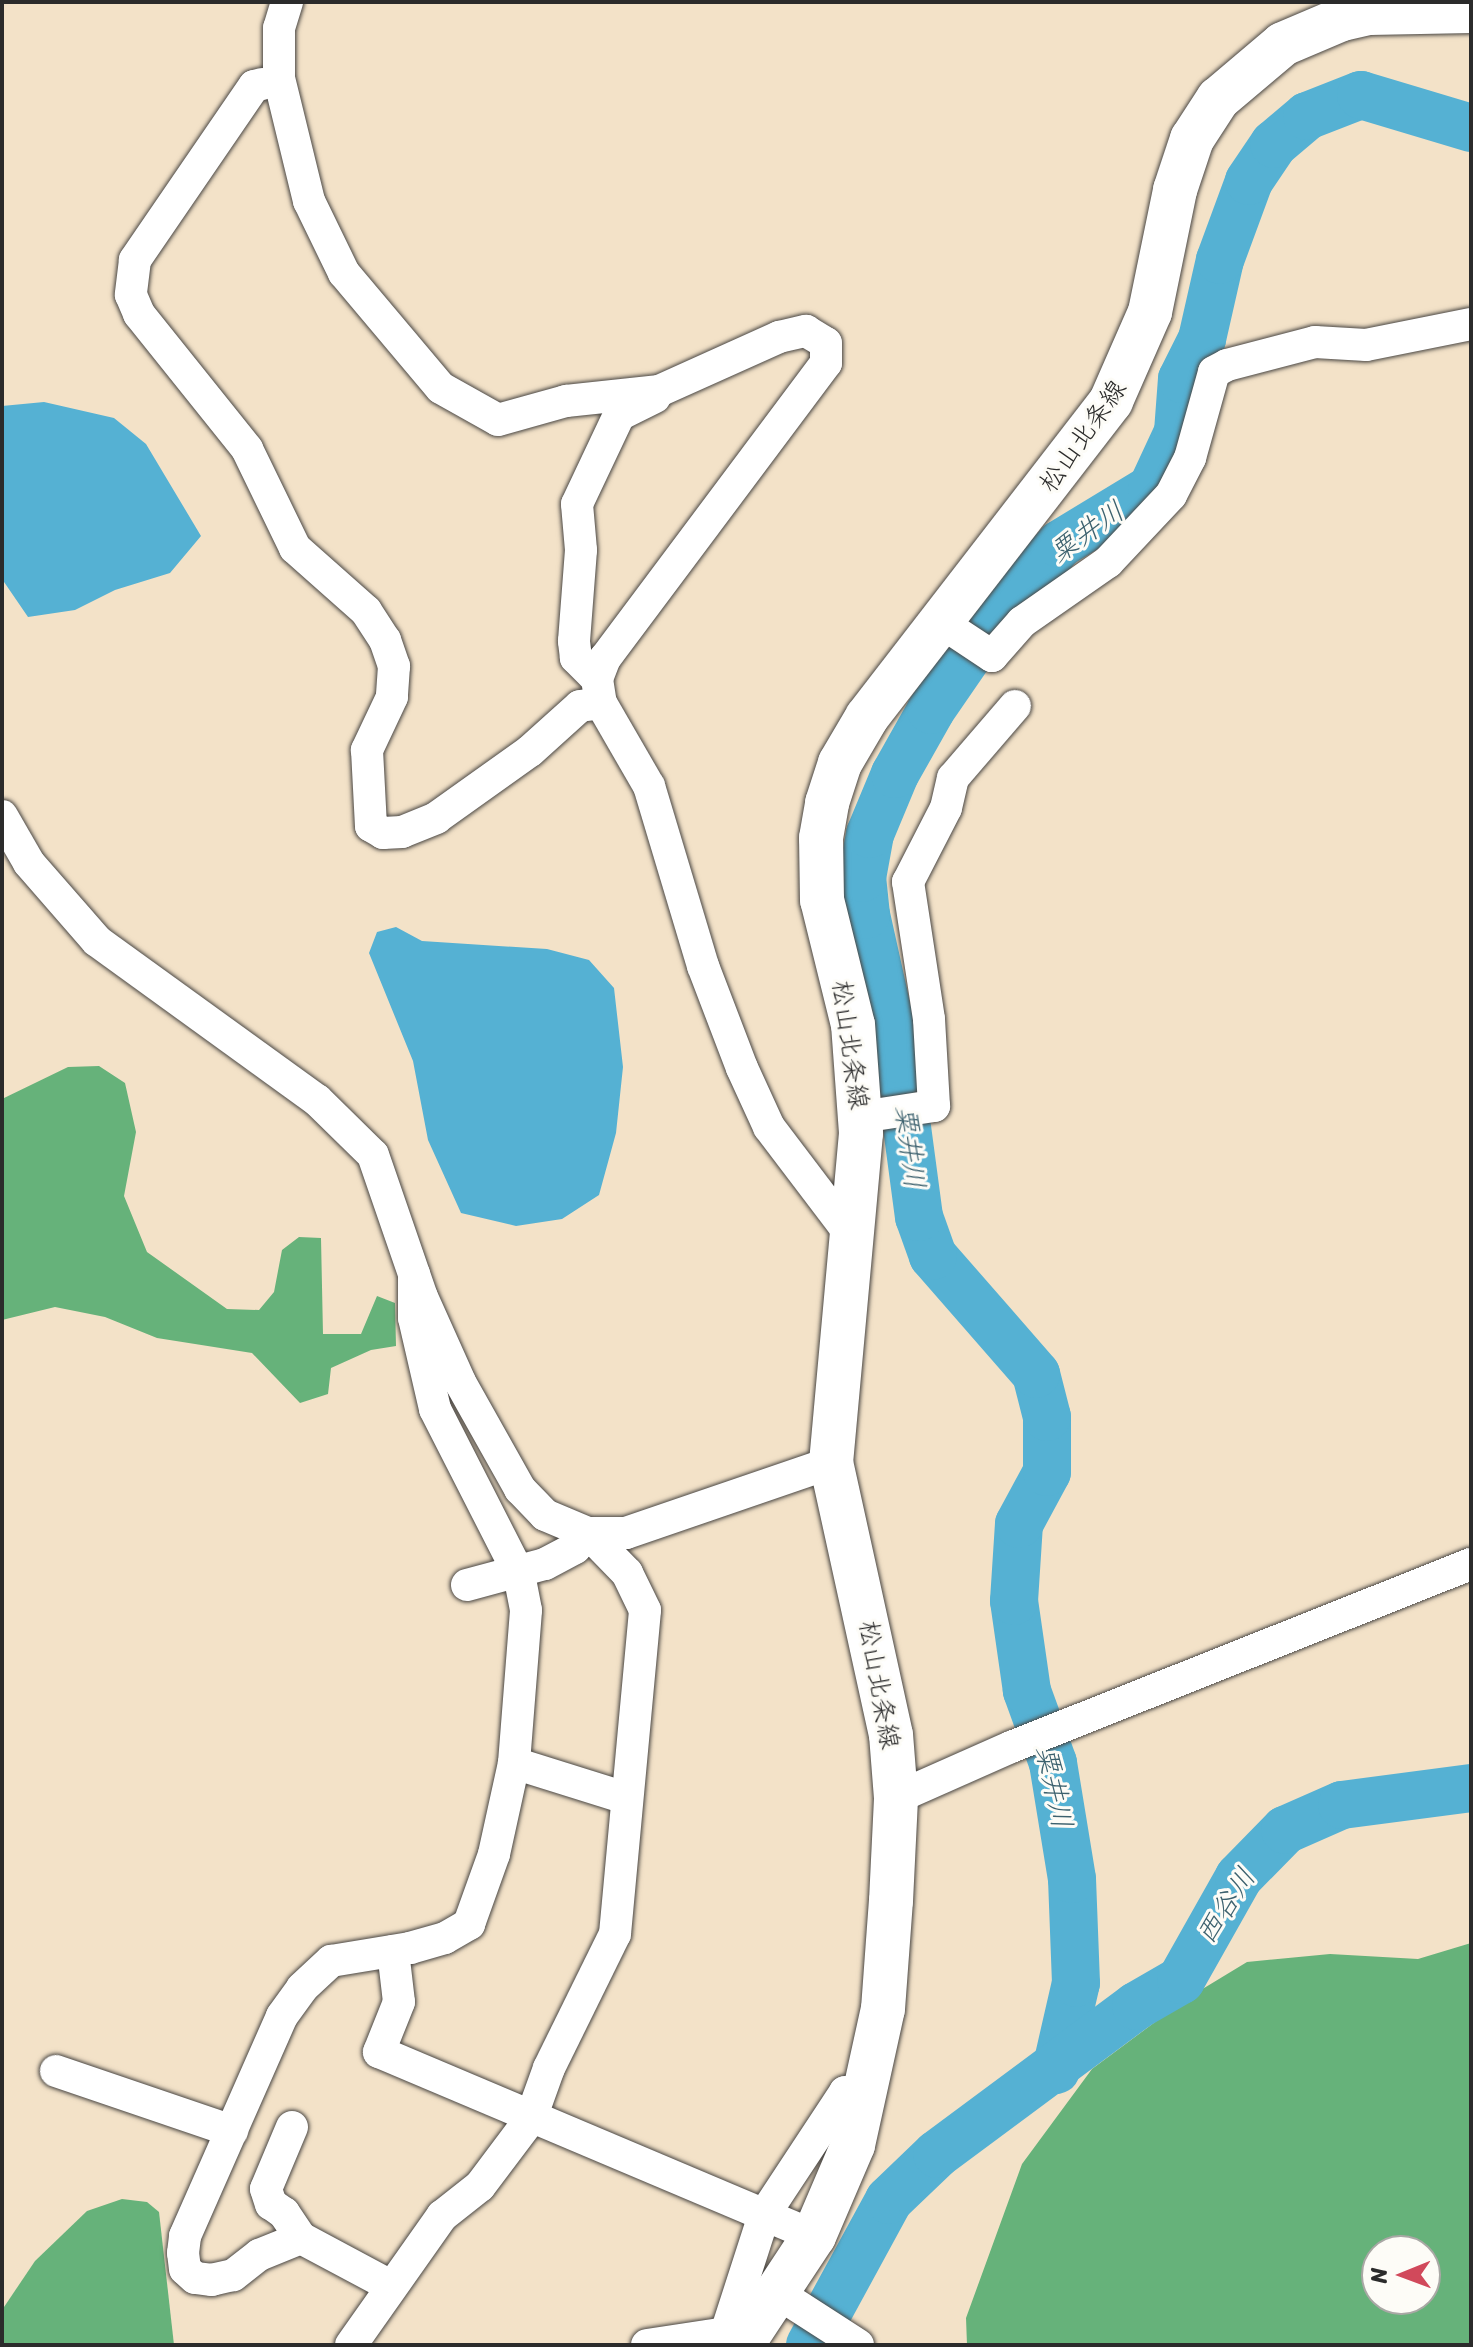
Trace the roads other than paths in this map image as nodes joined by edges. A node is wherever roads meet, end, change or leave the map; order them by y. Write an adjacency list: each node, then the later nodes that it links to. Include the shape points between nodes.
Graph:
1 (274, 2): 4 (street, via 263,43)
2 (287, 2): 5 (street, via 277,51)
3 (1471, 11): 8 (main road, 松山北条線, via 1369,13 1342,19 1283,44 1218,99 1192,139 1175,190 1150,312 1132,363)
4 (262, 84): 5 (street, via 277,135); 9 (street, via 254,86 135,260 131,295 139,314 247,449 295,548 366,611 385,640 394,666 392,697 367,750 371,826 383,833 402,832 436,818 530,751)
5 (295, 159): 7 (street, via 344,273 441,388 498,420 566,401)
6 (1471, 324): 8 (street, via 1366,345 1315,342 1214,372 1190,458 1171,495 1108,562 1022,622 992,656)
7 (659, 391): 9 (street, via 649,404 619,415 577,504 581,550 576,658); 9 (street, via 779,337 806,331 826,343 826,363 605,658)
8 (964, 638): 12 (main road, 松山北条線, via 867,717 840,763 821,838 822,900)
9 (599, 691): 13 (street, via 649,786 703,966 763,1115 812,1190)
10 (1015, 706): 12 (street, via 953,778 946,808 908,882 934,1106)
11 (2, 816): 14 (street, via 29,863 97,941 317,1100 373,1155)
12 (874, 1115): 13 (main road, 松山北条線)
13 (854, 1239): 17 (main road, 松山北条線, via 835,1377)
14 (414, 1274): 15 (street); 16 (street, via 414,1318)
15 (466, 1392): 16 (street); 18 (street, via 520,1489 545,1515)
16 (435, 1409): 20 (street)
17 (831, 1463): 18 (street, via 626,1533); 24 (main road, 松山北条線, via 882,1683)
18 (588, 1533): 20 (street, via 575,1548); 23 (street, via 627,1573 645,1610)
19 (1471, 1564): 24 (street)
20 (519, 1574): 21 (street); 22 (street, via 526,1610)
21 (467, 1585)
22 (514, 1763): 23 (street); 25 (street, via 494,1854 469,1924 445,1938)
23 (626, 1798): 28 (street, via 615,1934 549,2068)
24 (896, 1798): 27 (main road, 松山北条線, via 883,2009)
25 (393, 1951): 28 (street, via 399,2002 379,2052); 30 (street, via 331,1961 302,1988 282,2016)
26 (56, 2071): 30 (street)
27 (866, 2099): 31 (street, via 845,2092); 32 (main road, 松山北条線, via 837,2192)
28 (531, 2118): 31 (street); 34 (street, via 480,2186 442,2216)
29 (292, 2127): 33 (street, via 266,2189 271,2204)
30 (232, 2131): 33 (street, via 185,2236 185,2269 195,2278 233,2275 259,2255)
31 (764, 2215): 32 (street); 37 (street)
32 (814, 2236): 35 (main road, 松山北条線)
33 (301, 2238): 34 (street)
34 (389, 2285): 38 (street)
35 (787, 2300): 36 (street); 37 (main road, 松山北条線)
36 (845, 2337)
37 (736, 2341): 39 (street)
38 (351, 2345)
39 (647, 2345)

